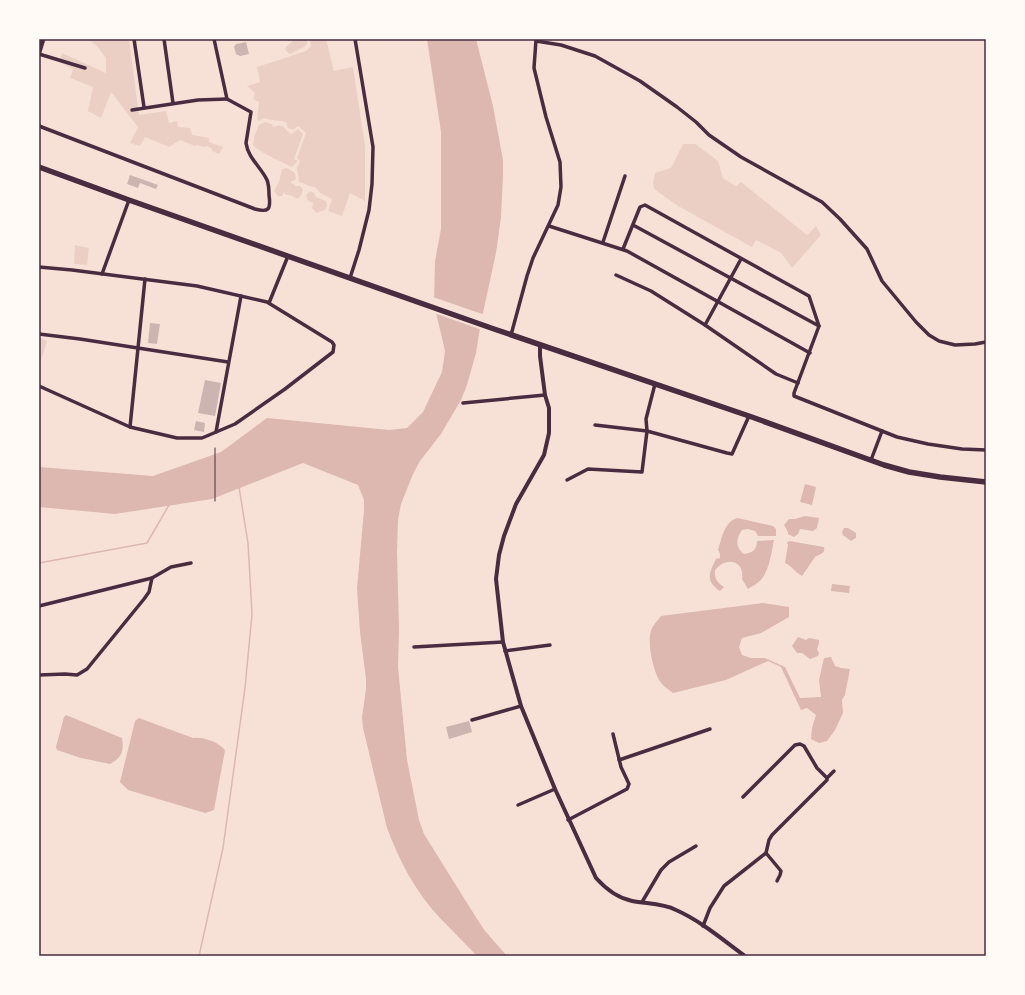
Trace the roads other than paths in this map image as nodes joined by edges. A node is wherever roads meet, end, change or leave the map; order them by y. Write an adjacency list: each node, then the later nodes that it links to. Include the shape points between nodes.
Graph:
1 (43, 39): 7 (main road)
2 (134, 39): 11 (street)
3 (164, 39): 10 (street)
4 (214, 39): 9 (street)
5 (355, 39): 26 (street, via 373,147 369,210)
6 (536, 40): 18 (street, via 534,68 560,162 561,187 558,205); 36 (street, via 595,56 640,81 696,122 709,136 822,202 867,249 882,280 929,335 939,341 955,345)
7 (39, 53): 8 (street)
8 (86, 68)
9 (227, 99): 10 (street); 13 (street, via 251,112 246,142 249,153 268,182 271,204 267,210 255,209)
10 (173, 103): 11 (street)
11 (144, 107): 12 (street)
12 (132, 110)
13 (39, 126)
14 (39, 167): 16 (highway)
15 (625, 176): 19 (street)
16 (129, 200): 21 (highway); 24 (street)
17 (633, 225): 20 (street); 22 (street, via 640,206 644,206); 28 (street)
18 (549, 226): 19 (street); 35 (street, via 533,258)
19 (602, 242): 20 (street)
20 (623, 249): 30 (street)
21 (288, 256): 26 (highway); 31 (street)
22 (741, 259): 28 (street); 33 (street, via 809,296)
23 (39, 267): 24 (street)
24 (102, 274): 27 (street)
25 (616, 275): 32 (street, via 651,291)
26 (350, 278): 35 (highway)
27 (146, 279): 29 (street, via 197,286); 38 (street)
28 (731, 279): 30 (street); 33 (street)
29 (241, 296): 31 (street); 40 (street)
30 (718, 301): 32 (street); 39 (street)
31 (269, 303): 51 (street, via 332,342 333,352 235,424)
32 (705, 325): 41 (street, via 776,374)
33 (819, 326): 39 (street)
34 (39, 334): 38 (street)
35 (511, 335): 37 (highway)
36 (986, 342)
37 (540, 345): 42 (highway); 44 (street)
38 (138, 349): 40 (street); 48 (street)
39 (810, 353): 41 (street)
40 (228, 362): 51 (street)
41 (798, 383): 50 (street, via 794,396)
42 (655, 384): 46 (highway); 49 (street, via 646,419)
43 (39, 386): 48 (street)
44 (545, 395): 45 (street); 59 (street, via 549,408 549,433 544,455 516,504 498,555 496,579)
45 (463, 403)
46 (749, 416): 49 (street, via 732,454); 53 (highway)
47 (595, 424): 49 (street)
48 (130, 427): 51 (street, via 177,438 202,438)
49 (647, 431): 54 (street, via 642,472 588,469)
50 (882, 431): 52 (street, via 928,444); 53 (street)
51 (216, 432)
52 (986, 450)
53 (871, 460): 55 (highway, via 917,473)
54 (567, 480)
55 (986, 482)
56 (191, 564): 57 (street, via 171,566)
57 (152, 578): 58 (street); 63 (street, via 149,592 87,669 78,675)
58 (39, 606)
59 (503, 642): 61 (street); 62 (street)
60 (550, 645): 62 (street)
61 (414, 647)
62 (505, 651): 64 (street)
63 (39, 675)
64 (521, 706): 65 (street); 71 (street)
65 (472, 720)
66 (710, 729): 68 (street)
67 (613, 734): 68 (street)
68 (620, 760): 74 (street, via 629,784 628,789)
69 (834, 771): 70 (street)
70 (827, 778): 72 (street, via 800,744); 76 (street, via 772,835)
71 (554, 789): 73 (street); 74 (street)
72 (743, 797)
73 (518, 805)
74 (568, 820): 78 (street, via 596,878 623,898)
75 (696, 846): 78 (street, via 669,862 661,870)
76 (766, 853): 77 (street, via 781,870); 79 (street, via 724,886)
77 (777, 880)
78 (642, 902): 79 (street, via 675,909)
79 (703, 926): 80 (street)
80 (745, 956)

